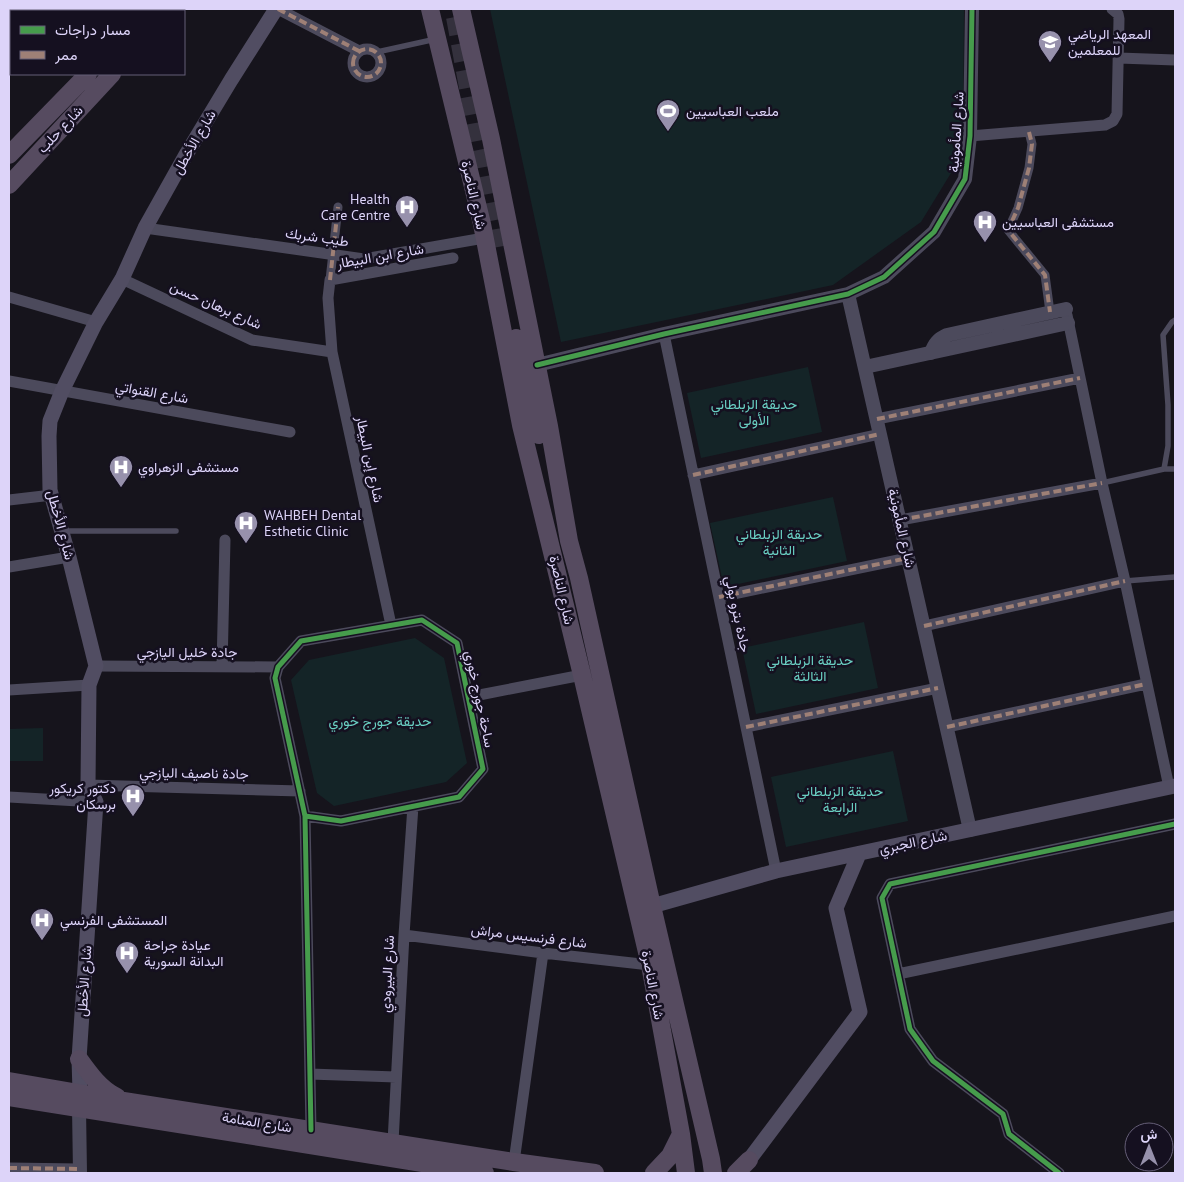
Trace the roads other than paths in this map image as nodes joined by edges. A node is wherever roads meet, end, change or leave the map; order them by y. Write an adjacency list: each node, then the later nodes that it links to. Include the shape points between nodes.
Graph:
1 (277, 9): 8 (street); 19 (main road, شارع الأخطل, via 226,88)
2 (430, 9): 7 (main road, شارع الناصرة)
3 (442, 9): 20 (main road)
4 (461, 9): 55 (main road, شارع الناصرة, via 491,139)
5 (972, 9): 15 (street, شارع المأمونية)
6 (1112, 9): 10 (street, via 1119,19)
7 (437, 39): 9 (lane); 20 (main road, شارع الناصرة)
8 (359, 51): 9 (street); 9 (street, via 354,66 360,75 367,77 380,70 382,61)
9 (377, 52)
10 (1119, 58): 11 (street); 14 (street, via 1117,114 1113,122)
11 (1175, 60)
12 (87, 75): 16 (main road, شارع حلب)
13 (111, 75): 17 (main road, شارع حلب)
14 (1029, 132): 15 (street); 30 (street, via 1032,144 1028,168 1018,208 1008,230 1045,275)
15 (970, 136): 26 (street, شارع المأمونية, via 965,179 934,232 884,277)
16 (9, 155)
17 (9, 185)
18 (338, 207): 22 (street)
19 (145, 228): 22 (street, طيب شربك); 24 (main road, شارع الأخطل)
20 (483, 231): 22 (street, طيب شربك, via 364,259); 67 (main road, شارع الناصرة, via 522,425)
21 (498, 250): 55 (main road, via 548,474)
22 (333, 254): 25 (street)
23 (453, 258): 25 (street, شارع ابن البيطار)
24 (122, 279): 32 (main road, شارع الأخطل); 35 (street, شارع برهان حسن, via 252,340)
25 (330, 280): 28 (street, شارع ابن البيطار)
26 (848, 294): 34 (street); 38 (street, شارع المأمونية)
27 (9, 297): 32 (street)
28 (328, 298): 35 (street, شارع إبن البيطار)
29 (1066, 309): 30 (street); 33 (street)
30 (1050, 312): 36 (street, via 946,335 936,342)
31 (1175, 320): 45 (lane, via 1163,335 1168,405 1168,446)
32 (96, 322): 41 (main road, شارع الأخطل)
33 (1068, 324): 36 (street); 39 (street)
34 (664, 334): 37 (street); 47 (street, جادة بترو بولي)
35 (332, 352): 62 (street, شارع إبن البيطار)
36 (931, 353): 38 (street)
37 (537, 365)
38 (865, 367): 42 (street, شارع المأمونية)
39 (1080, 378): 42 (street); 48 (street)
40 (9, 380): 41 (street, شارع القنواتي)
41 (62, 391): 43 (street, شارع القنواتي); 49 (main road, شارع الأخطل, via 50,421)
42 (877, 418): 44 (street, شارع المأمونية)
43 (290, 432)
44 (880, 434): 47 (street); 51 (street, شارع المأمونية)
45 (1164, 469): 46 (lane); 48 (lane)
46 (1175, 469)
47 (693, 475): 61 (street, جادة بترو بولي)
48 (1102, 483): 51 (street); 60 (street)
49 (52, 495): 50 (street); 52 (main road, شارع الأخطل)
50 (9, 500)
51 (900, 520): 57 (street, شارع المأمونية)
52 (62, 531): 53 (lane); 56 (main road, شارع الأخطل)
53 (176, 531)
54 (225, 540): 65 (street)
55 (569, 541): 86 (main road, شارع الناصرة)
56 (69, 557): 58 (street); 64 (main road, شارع الأخطل)
57 (908, 558): 61 (street); 63 (street, شارع المأمونية)
58 (9, 567)
59 (1175, 577): 60 (lane)
60 (1125, 582): 63 (street); 68 (street)
61 (719, 597): 73 (street, جادة بترو بولي)
62 (392, 625): 66 (street, ساحة جورج خوري, via 301,641); 72 (street, ساحة جورج خوري, via 422,620 457,643)
63 (924, 626): 70 (street, شارع المأمونية)
64 (96, 666): 65 (street, جادة خليل اليازجي); 69 (main road, شارع الأخطل)
65 (222, 667): 66 (street, جادة خليل اليازجي)
66 (278, 667): 77 (street, via 274,678)
67 (582, 675): 72 (street); 90 (main road, شارع الناصرة)
68 (1146, 684): 74 (street); 76 (street)
69 (89, 685): 71 (street); 75 (main road, شارع الأخطل)
70 (938, 688): 73 (street); 74 (street, شارع المأمونية)
71 (9, 690)
72 (468, 697): 80 (street, ساحة جورج خوري, via 483,769 459,797)
73 (746, 727): 85 (street, جادة بترو بولي)
74 (947, 727): 83 (street, شارع المأمونية)
75 (88, 785): 77 (street, جادة ناصيف اليازجي); 79 (main road, شارع الأخطل)
76 (1172, 787): 83 (main road, شارع الجبري)
77 (300, 791): 81 (street)
78 (9, 797): 79 (street)
79 (96, 802): 92 (main road, شارع الأخطل)
80 (412, 806): 81 (street, ساحة جورج خوري, via 342,821); 88 (street, شارع البيرودي)
81 (305, 816): 93 (street)
82 (1175, 824): 91 (street, via 890,884 882,898)
83 (970, 830): 84 (main road, شارع الجبري)
84 (859, 854): 85 (main road, شارع الجبري); 103 (main road, via 836,908 860,1012)
85 (776, 871): 86 (main road, شارع الجبري)
86 (652, 906): 110 (main road, شارع الناصرة)
87 (1175, 916): 91 (street)
88 (404, 934): 89 (street, شارع فرنسيس مراش); 94 (street, شارع البيرودي)
89 (543, 953): 90 (street, شارع فرنسيس مراش); 102 (street)
90 (650, 965): 100 (main road, شارع الناصرة)
91 (898, 974): 112 (street, via 910,1029 933,1061 1003,1114 1008,1134)
92 (79, 1060): 97 (main road, شارع الأخطل); 98 (main road, via 100,1085)
93 (310, 1074): 94 (street); 99 (street)
94 (396, 1077): 101 (street, شارع البيرودي)
95 (9, 1081): 97 (main road, شارع المنامة)
96 (9, 1097): 97 (main road, شارع المنامة)
97 (80, 1100): 98 (main road, شارع المنامة); 105 (street); 106 (main road, شارع المنامة)
98 (124, 1101): 99 (main road, شارع المنامة)
99 (311, 1130): 101 (main road, شارع المنامة)
100 (681, 1134): 108 (main road, via 670,1156); 109 (main road, شارع الناصرة)
101 (392, 1142): 102 (main road, شارع المنامة)
102 (514, 1162): 107 (main road, شارع المنامة)
103 (747, 1166): 111 (main road)
104 (9, 1168): 105 (street)
105 (80, 1171)
106 (485, 1173)
107 (595, 1173)
108 (654, 1173)
109 (686, 1173)
110 (713, 1173)
111 (736, 1173)
112 (1060, 1173)

